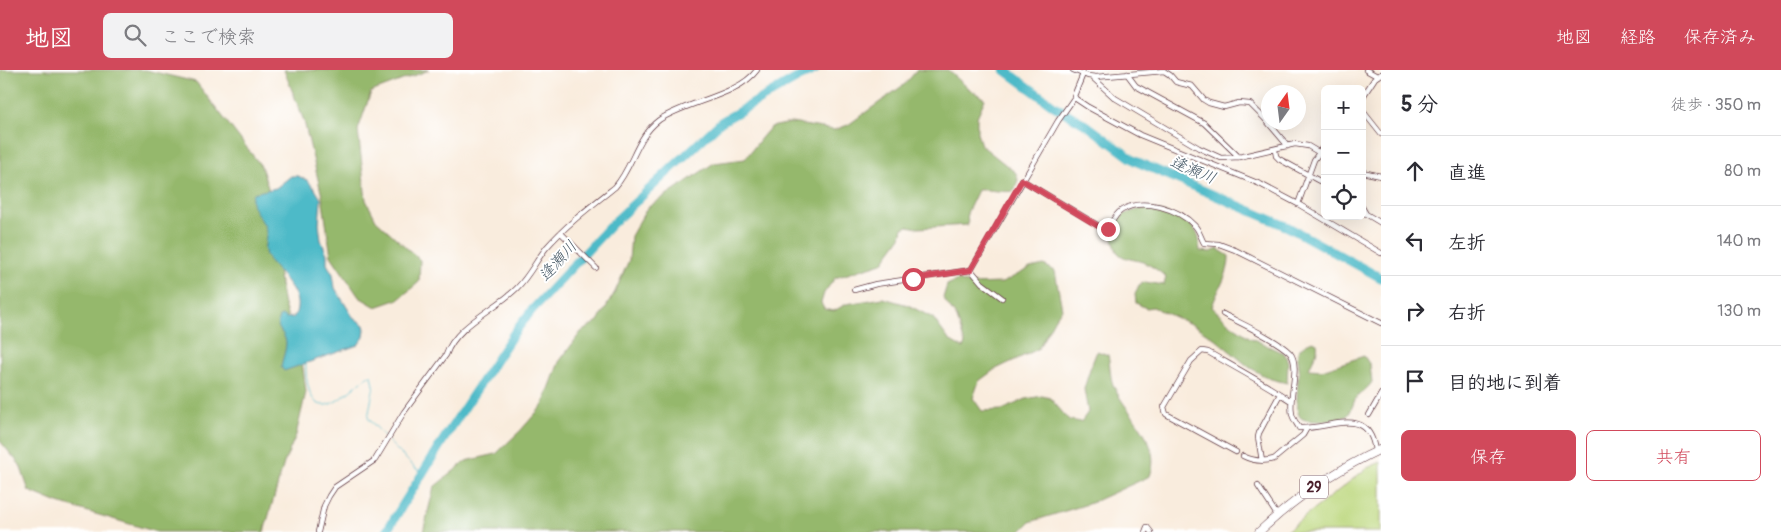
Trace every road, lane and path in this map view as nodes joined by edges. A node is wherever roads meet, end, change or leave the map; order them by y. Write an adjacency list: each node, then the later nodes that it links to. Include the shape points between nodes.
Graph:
1 (757, 70): 26 (street, via 745,83 658,121 640,141 620,182)
2 (1072, 70): 4 (street)
3 (1366, 70): 6 (street)
4 (1083, 74): 7 (street); 9 (street)
5 (1127, 74): 7 (street); 12 (street, via 1162,70 1179,84 1192,86 1209,103 1224,107 1250,104); 16 (street, via 1136,86 1204,123)
6 (1379, 75): 8 (street)
7 (1092, 77): 14 (street, via 1116,98)
8 (1366, 93)
9 (1073, 99): 17 (street, via 1116,124); 21 (street)
10 (1366, 115): 11 (street)
11 (1381, 134)
12 (1288, 146): 13 (street); 15 (street, via 1305,145)
13 (1275, 150): 16 (street); 19 (street, via 1279,160)
14 (1207, 152): 16 (street, via 1222,158); 17 (street)
15 (1320, 152): 19 (street)
16 (1240, 158)
17 (1204, 162): 23 (street, via 1260,184)
18 (1366, 173): 20 (street)
19 (1308, 175): 22 (street); 23 (street)
20 (1381, 176)
21 (1022, 180): 29 (street); 33 (street, via 1104,229 1108,229 1122,210 1137,205 1154,206 1180,215 1197,227 1204,243 1235,250)
22 (1321, 182)
23 (1298, 204): 27 (street)
24 (1366, 214): 25 (street)
25 (1381, 223)
26 (561, 233): 28 (street); 45 (street, via 545,249 518,288 449,346 446,356 404,412 375,460 335,487 328,496)
27 (1381, 254)
28 (596, 268)
29 (971, 270): 30 (street); 31 (street)
30 (854, 290)
31 (1002, 298)
32 (1223, 314): 36 (street, via 1282,346 1292,355 1295,367)
33 (1381, 323)
34 (1280, 394): 36 (street); 40 (street, via 1208,352 1202,351 1192,361 1164,407 1166,414); 42 (street, via 1259,433)
35 (1381, 394): 37 (street)
36 (1291, 401): 38 (street, via 1292,416 1299,428)
37 (1369, 415)
38 (1307, 428): 39 (street, via 1352,422 1362,426 1374,438); 42 (street, via 1274,459)
39 (1378, 450): 44 (main road, 29, via 1317,486)
40 (1236, 452)
41 (1243, 456): 42 (street, via 1252,461)
42 (1262, 461)
43 (1258, 486): 44 (street)
44 (1277, 515): 48 (main road, 29)
45 (318, 532)
46 (1145, 532): 47 (street, via 1147,527)
47 (1151, 532)
48 (1259, 532)

